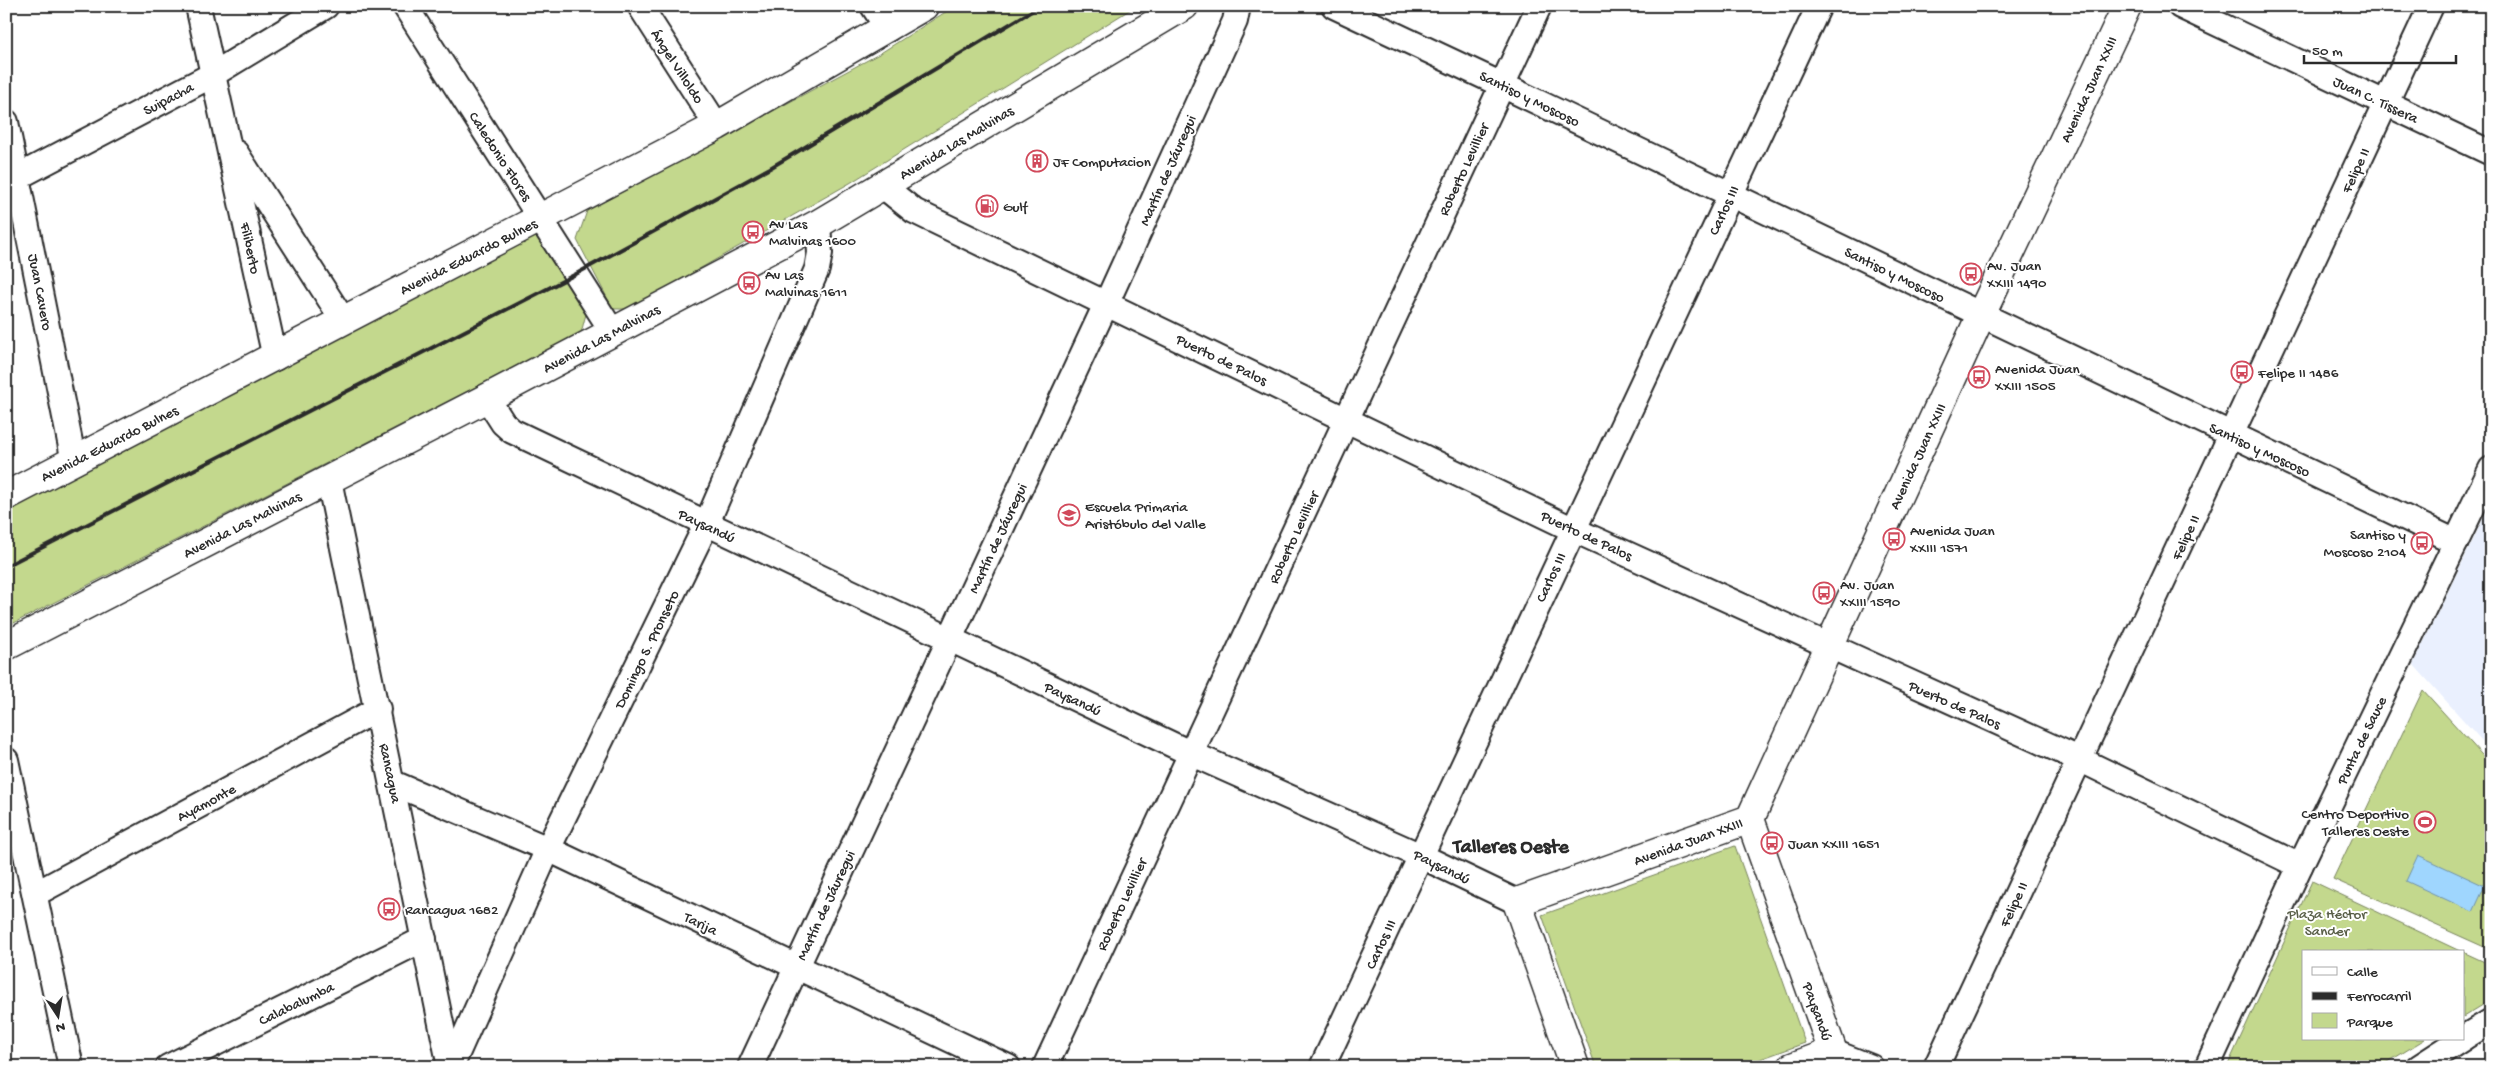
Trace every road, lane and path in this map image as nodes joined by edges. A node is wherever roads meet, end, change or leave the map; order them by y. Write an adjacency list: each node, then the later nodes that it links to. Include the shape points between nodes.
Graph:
1 (198, 6): 16 (street, Filiberto)
2 (326, 6): 16 (street, Suipacha)
3 (405, 6): 26 (street, Caledonio Flores)
4 (640, 6): 20 (street, Ángel Villoldo)
5 (873, 6): 15 (street)
6 (924, 6): 15 (main road, Avenida Eduardo Bulnes)
7 (1184, 6): 24 (main road, Avenida Las Malvinas)
8 (1238, 6): 28 (street, Martín de Jáuregui, via 1235,21)
9 (1334, 6): 17 (street, Santiso y Moscoso)
10 (1539, 6): 17 (street, Roberto Levillier)
11 (1819, 6): 25 (street, Carlos III)
12 (2127, 6): 29 (main road, Avenida Juan XXIII)
13 (2180, 6): 18 (street, Juan C. Tissera)
14 (2431, 6): 18 (street, Felipe II)
15 (888, 29): 20 (main road, Avenida Eduardo Bulnes)
16 (212, 75): 21 (street, Filiberto); 23 (street, Suipacha)
17 (1502, 85): 25 (street, Santiso y Moscoso); 34 (street, Roberto Levillier)
18 (2386, 103): 22 (street, Juan C. Tissera); 35 (street, Felipe II)
19 (6, 122): 23 (street, Juan Cavero)
20 (717, 126): 26 (main road, Avenida Eduardo Bulnes)
21 (228, 138): 30 (street, Filiberto); 32 (street, Filiberto)
22 (2491, 153)
23 (12, 180): 36 (street, Juan Cavero)
24 (883, 186): 27 (main road, Avenida Las Malvinas); 28 (street, Puerto de Palos, via 914,211)
25 (1730, 194): 29 (street, Santiso y Moscoso); 41 (street, Carlos III)
26 (541, 218): 30 (main road, Avenida Eduardo Bulnes); 31 (street, Caledonio Flores)
27 (818, 224): 31 (main road, Avenida Las Malvinas); 40 (street, Domingo S. Pronseto, via 820,253 817,269)
28 (1107, 302): 34 (street, Puerto de Palos); 43 (street, Martín de Jáuregui)
29 (1981, 316): 35 (street, Santiso y Moscoso); 45 (main road, Avenida Juan XXIII)
30 (343, 320): 32 (main road, Avenida Eduardo Bulnes)
31 (612, 331): 33 (main road, Avenida Las Malvinas)
32 (275, 358): 36 (main road, Avenida Eduardo Bulnes)
33 (487, 398): 38 (main road, Avenida Las Malvinas); 40 (street, Paysandú, via 512,431)
34 (1347, 420): 41 (street, Puerto de Palos); 47 (street, Roberto Levillier)
35 (2232, 436): 42 (street, Santiso y Moscoso); 49 (street, Felipe II)
36 (74, 462): 39 (main road, Avenida Eduardo Bulnes)
37 (2491, 469): 42 (street, Punta de Sauce)
38 (329, 480): 44 (main road, Avenida Las Malvinas); 46 (street, Rancagua)
39 (6, 496)
40 (706, 525): 43 (street, Paysandú); 52 (street, Domingo S. Pronseto)
41 (1572, 529): 45 (street, Puerto de Palos); 53 (street, Carlos III)
42 (2456, 542): 54 (street, Punta de Sauce)
43 (950, 639): 47 (street, Paysandú); 58 (street, Martín de Jáuregui)
44 (6, 646)
45 (1829, 647): 49 (street, Puerto de Palos); 51 (main road, Avenida Juan XXIII)
46 (378, 709): 50 (street, Rancagua); 55 (street, Ayamonte)
47 (1192, 754): 53 (street, Paysandú); 67 (street, Roberto Levillier)
48 (6, 760): 55 (street)
49 (2081, 760): 54 (street, Puerto de Palos); 72 (street, Felipe II)
50 (393, 783): 52 (street, Tarija); 57 (street, Rancagua)
51 (1750, 819): 56 (main road, Avenida Juan XXIII); 61 (main road, Paysandú)
52 (548, 849): 58 (street, Tarija); 64 (street, Domingo S. Pronseto)
53 (1421, 856): 56 (street, Paysandú); 68 (street, Carlos III)
54 (2300, 866): 73 (street, Punta de Sauce)
55 (35, 894): 62 (street)
56 (1517, 902): 69 (main road)
57 (424, 939): 63 (street, Calabalumba); 64 (street, Rancagua)
58 (796, 968): 65 (street, Martín de Jáuregui); 66 (street, Tarija)
59 (2491, 1021): 60 (street)
60 (2453, 1048): 74 (street)
61 (1833, 1052): 70 (main road); 71 (street, Paysandú)
62 (71, 1067)
63 (168, 1067)
64 (450, 1067)
65 (750, 1067)
66 (1008, 1067)
67 (1044, 1067)
68 (1322, 1067)
69 (1576, 1067)
70 (1792, 1067)
71 (1871, 1067)
72 (1936, 1067)
73 (2207, 1067)
74 (2419, 1067)

